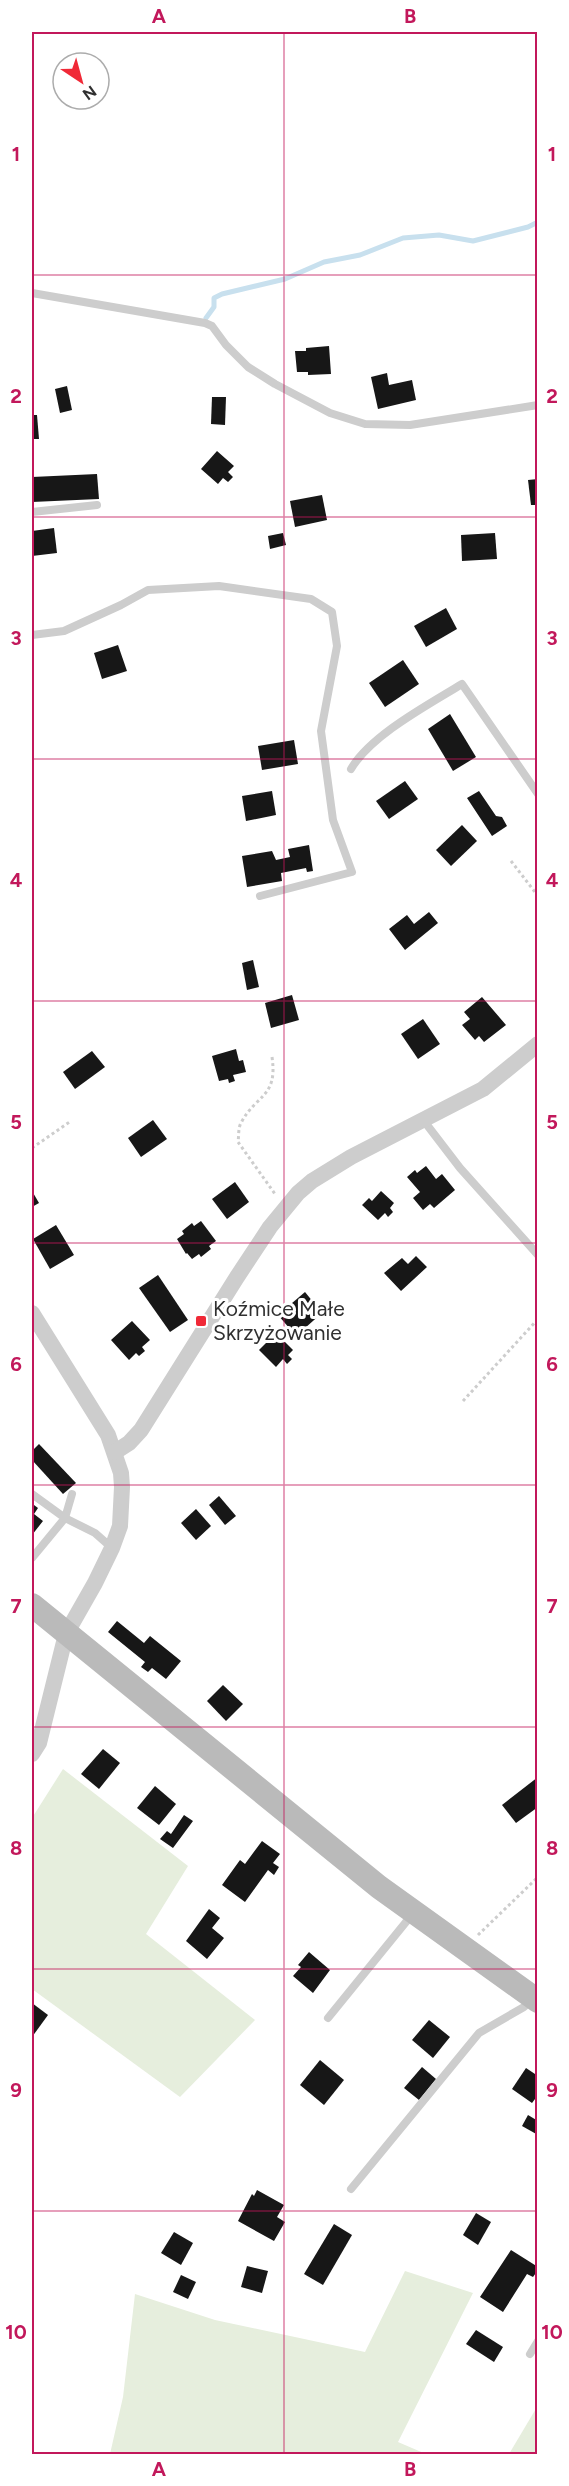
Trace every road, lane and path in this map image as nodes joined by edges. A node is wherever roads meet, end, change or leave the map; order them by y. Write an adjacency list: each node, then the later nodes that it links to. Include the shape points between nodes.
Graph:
1 (32, 293): 2 (lane, via 205,323 248,367 330,413 365,424 410,425)
2 (537, 405)
3 (97, 505): 4 (lane)
4 (32, 512)
5 (32, 635): 9 (lane, via 64,631 148,590 219,586 311,599 332,612 337,646 321,731 333,820 352,872)
6 (351, 769): 7 (lane, via 359,755 462,684)
7 (537, 794)
8 (512, 861): 10 (path)
9 (260, 896)
10 (537, 896)
11 (537, 1044): 14 (street, via 483,1089)
12 (272, 1057): 16 (path, via 272,1085 240,1124 238,1142)
13 (71, 1121): 15 (path)
14 (424, 1121): 16 (street, via 332,1168); 17 (lane)
15 (32, 1148)
16 (285, 1207): 21 (street, via 141,1430)
17 (537, 1255)
18 (32, 1312): 21 (street, via 108,1434)
19 (537, 1319): 20 (path)
20 (463, 1401)
21 (115, 1452): 25 (street, via 122,1488 120,1526)
22 (32, 1494): 24 (lane)
23 (72, 1494): 24 (lane)
24 (65, 1518): 25 (lane, via 95,1533); 26 (lane)
25 (112, 1548): 28 (street)
26 (32, 1557)
27 (32, 1605): 28 (main road)
28 (66, 1634): 29 (street, via 39,1743); 31 (main road)
29 (32, 1754)
30 (537, 1877): 32 (path)
31 (412, 1911): 32 (main road); 34 (lane)
32 (464, 1948): 33 (main road)
33 (535, 2000): 35 (lane, via 479,2032)
34 (328, 2018)
35 (351, 2189)
36 (537, 2341): 37 (lane)
37 (530, 2354)

